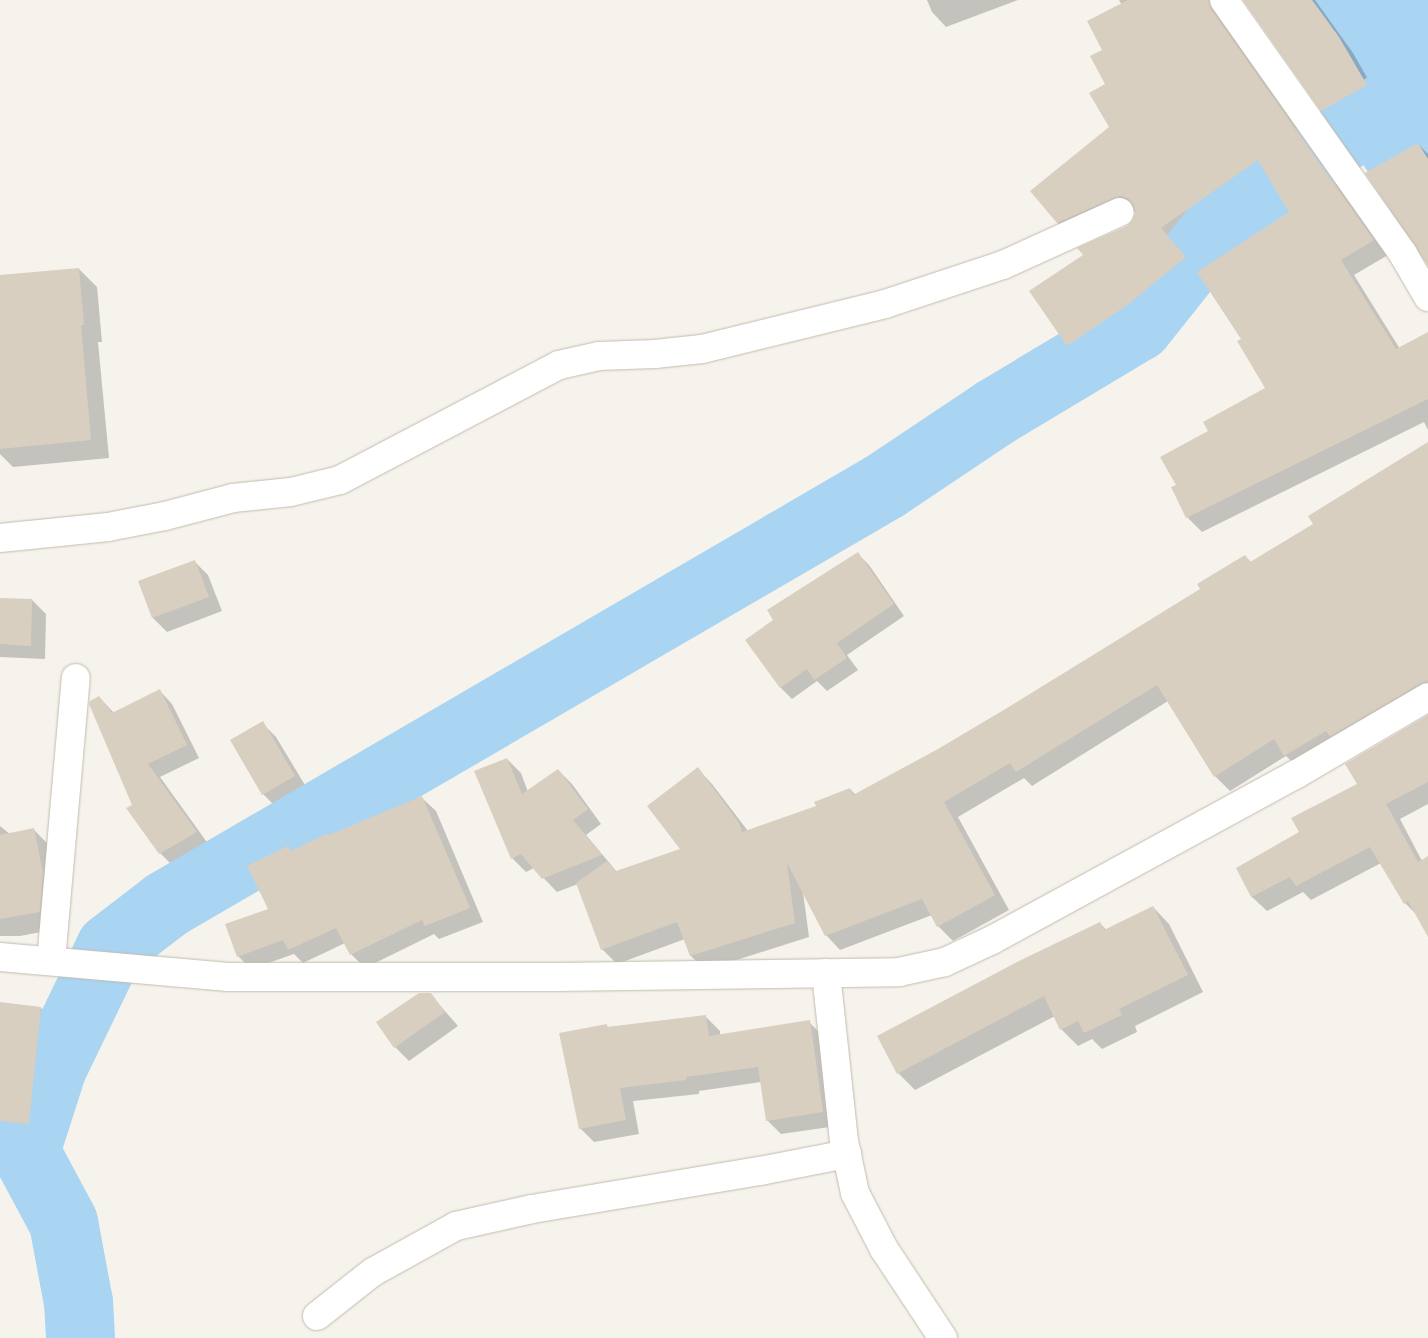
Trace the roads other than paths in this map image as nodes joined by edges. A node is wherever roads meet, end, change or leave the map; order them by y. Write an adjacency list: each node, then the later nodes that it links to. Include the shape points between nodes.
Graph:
1 (1224, 0): 3 (street, via 1403,254)
2 (1120, 212): 4 (street, via 1003,265 885,304 702,349 599,356 559,365 340,480 291,492 233,498 108,527)
3 (1428, 297)
4 (0, 538)
5 (76, 678): 8 (street)
6 (1428, 697): 9 (street, via 1295,776 992,940 945,962 899,972)
7 (0, 957): 8 (street)
8 (51, 961): 9 (street, via 228,977)
9 (826, 973): 10 (street)
10 (847, 1154): 11 (street, via 532,1208 456,1226 373,1272); 12 (street, via 855,1193 884,1249)
11 (318, 1316)
12 (943, 1338)

